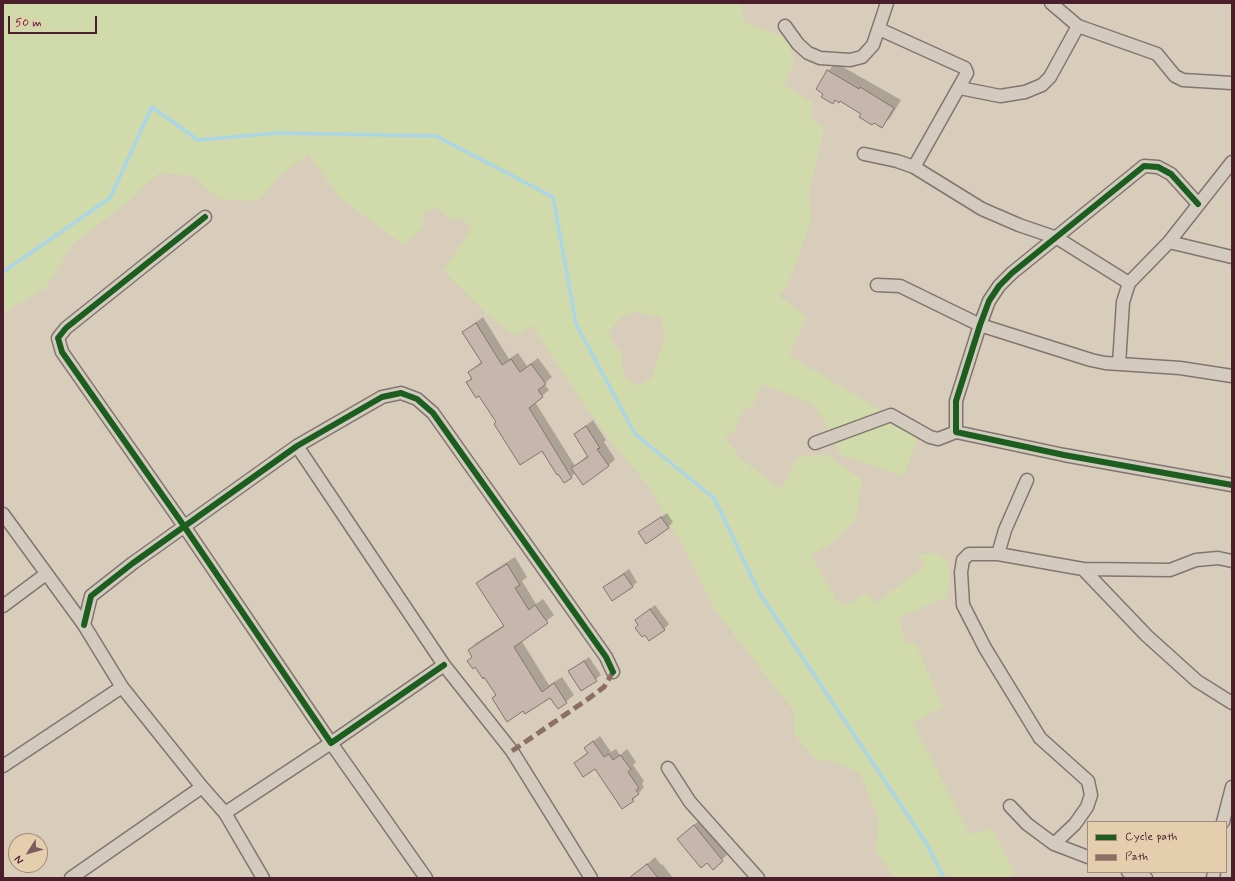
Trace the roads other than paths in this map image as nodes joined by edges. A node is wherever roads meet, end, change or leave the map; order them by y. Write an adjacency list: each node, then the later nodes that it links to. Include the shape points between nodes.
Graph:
1 (887, 3): 5 (street)
2 (1051, 3): 4 (street)
3 (785, 26): 5 (street, via 808,53 820,58 850,60 862,57 873,44)
4 (1078, 26): 6 (street, via 1157,54 1175,76 1183,80); 7 (street, via 1050,77 1042,84 1026,92 1000,96)
5 (878, 29): 7 (street, via 965,68 967,74)
6 (1232, 83)
7 (960, 88): 10 (street)
8 (864, 154): 10 (street)
9 (1232, 162): 11 (street)
10 (914, 167): 13 (street, via 982,209)
11 (1198, 204): 13 (street, via 1171,174 1158,167 1144,166); 14 (street)
12 (205, 217): 27 (street, via 66,328 58,338 62,352)
13 (1057, 238): 16 (street); 18 (street, via 999,286 989,301)
14 (1169, 242): 15 (street); 16 (street)
15 (1232, 257)
16 (1129, 282): 19 (street, via 1122,302)
17 (876, 285): 18 (street, via 900,286)
18 (980, 325): 19 (street, via 1091,360); 21 (street, via 956,401)
19 (1119, 364): 20 (street, via 1180,368)
20 (1232, 376)
21 (956, 432): 22 (street, via 938,439 930,437 891,415); 25 (street, via 1064,455)
22 (814, 443)
23 (298, 446): 27 (street); 34 (street); 35 (street, via 382,397 401,393 417,399 433,413 606,657)
24 (1027, 480): 28 (street, via 1005,530)
25 (1232, 485)
26 (3, 514): 31 (street)
27 (184, 526): 33 (street, via 91,596); 38 (street)
28 (998, 554): 30 (street); 46 (street, via 969,554 963,560 963,605 985,648 1040,738 1088,781 1091,795 1087,807 1075,824)
29 (1232, 561): 30 (street, via 1218,558 1196,560 1170,570)
30 (1083, 569): 37 (street, via 1169,656 1197,681)
31 (46, 574): 32 (street); 33 (street)
32 (3, 606)
33 (84, 625): 36 (street)
34 (444, 664): 38 (street); 52 (street, via 512,752)
35 (613, 672)
36 (122, 687): 39 (street); 41 (street)
37 (1232, 703)
38 (331, 743): 44 (street); 49 (street)
39 (3, 766)
40 (668, 768): 53 (street, via 690,802)
41 (202, 787): 44 (street); 50 (street)
42 (1232, 787): 45 (street)
43 (1010, 806): 46 (street, via 1027,824)
44 (225, 812): 51 (street)
45 (1223, 821)
46 (1054, 844): 47 (street)
47 (1087, 857)
48 (1131, 873): 54 (street)
49 (424, 877)
50 (71, 878)
51 (263, 878)
52 (590, 878)
53 (758, 878)
54 (1146, 878)

